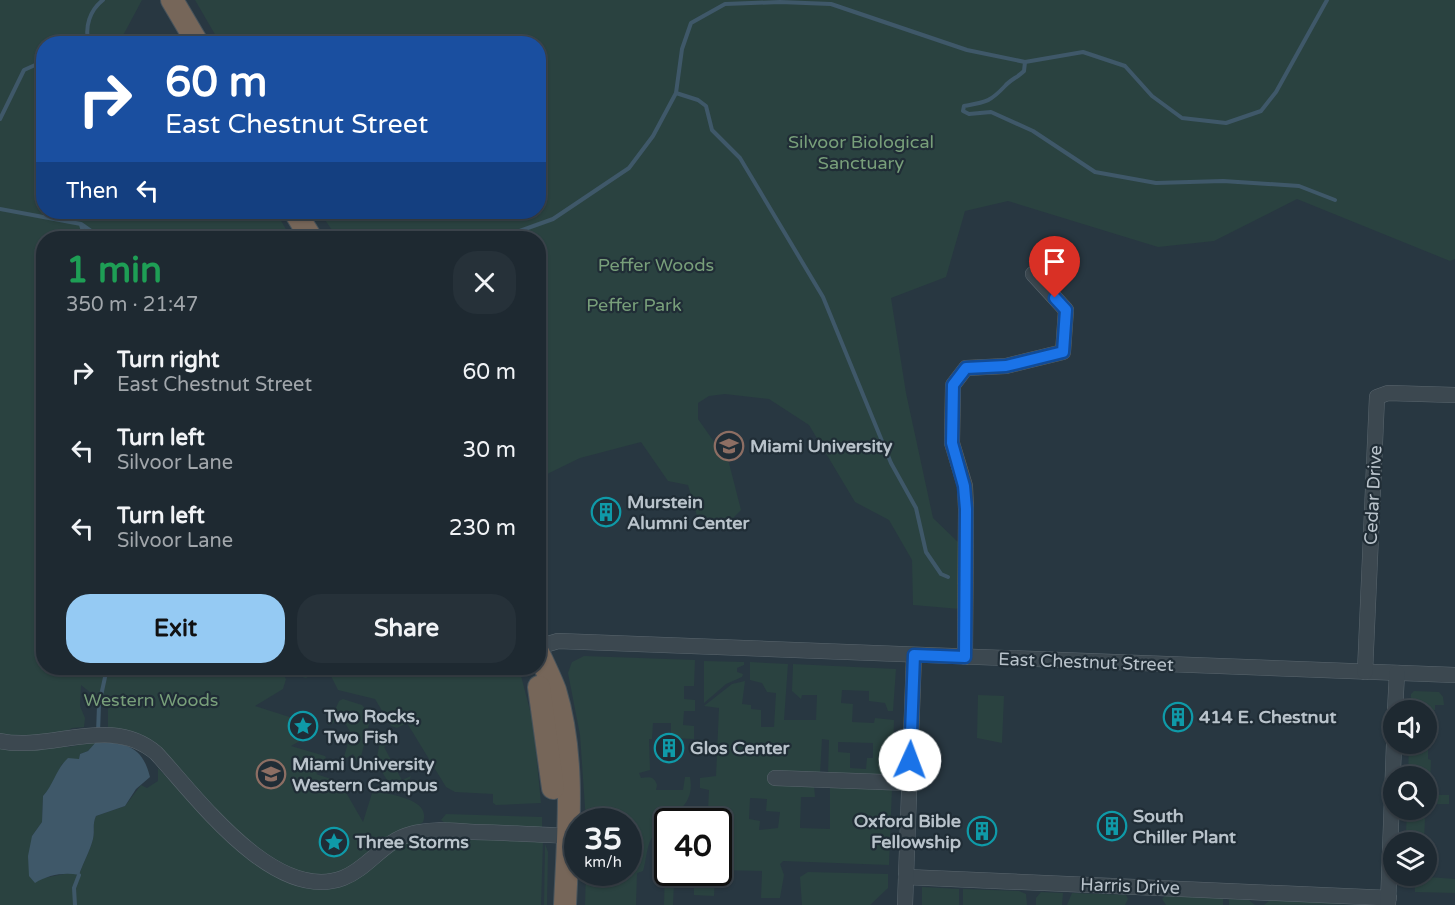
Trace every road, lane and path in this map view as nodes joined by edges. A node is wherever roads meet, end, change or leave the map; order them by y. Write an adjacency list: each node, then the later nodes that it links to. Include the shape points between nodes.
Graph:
1 (172, 0): 2 (highway)
2 (193, 36)
3 (1033, 274): 7 (street, via 1066,310 1063,352 1006,366 966,368 953,385 952,443 966,509)
4 (1455, 395): 9 (street, Cedar Drive, via 1388,393 1377,397)
5 (546, 645): 6 (street, East Chestnut Street, via 558,641)
6 (914, 655): 7 (street, East Chestnut Street); 17 (street)
7 (965, 657): 9 (street, East Chestnut Street)
8 (546, 670): 18 (highway, via 555,690 565,750)
9 (1365, 672): 10 (street, East Chestnut Street)
10 (1397, 673): 12 (street, East Chestnut Street); 13 (street)
11 (539, 675): 18 (highway)
12 (1455, 675)
13 (1396, 700)
14 (0, 741): 18 (street, via 22,743 114,735 136,740 156,753 244,846 269,865 314,880 340,879 351,874 392,841 410,834 433,830)
15 (1394, 754): 20 (street)
16 (775, 778): 17 (street)
17 (909, 783): 19 (street)
18 (562, 836): 21 (highway); 22 (highway)
19 (906, 877): 20 (street, Harris Drive); 23 (street)
20 (1389, 901)
21 (552, 905)
22 (565, 905)
23 (905, 905)

